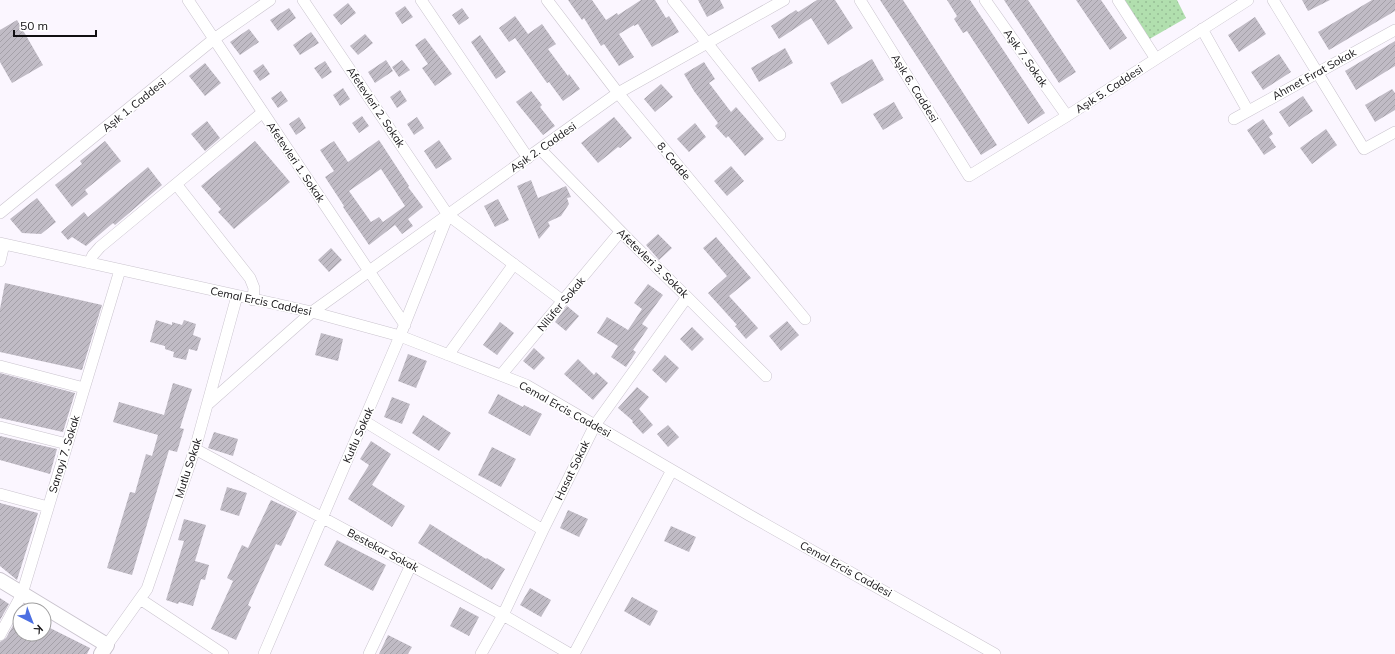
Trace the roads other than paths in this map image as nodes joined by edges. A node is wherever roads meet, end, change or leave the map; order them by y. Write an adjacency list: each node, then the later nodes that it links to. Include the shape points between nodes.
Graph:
1 (188, 0): 15 (street, Afetevleri 1. Sokak)
2 (270, 0): 15 (street, Aşık 1. Caddesi)
3 (303, 0): 31 (street, Afetevleri 2. Sokak)
4 (421, 0): 27 (street)
5 (546, 0): 19 (street, 8. Cadde)
6 (673, 0): 16 (street)
7 (784, 0): 16 (street, Aşık 2. Caddesi)
8 (860, 0): 28 (street, Aşık 6. Caddesi)
9 (985, 0): 22 (street, Aşık 7. Sokak)
10 (1118, 0): 17 (street)
11 (1248, 0): 13 (street, Aşık 5. Caddesi)
12 (1273, 0): 18 (street)
13 (1202, 30): 17 (street, Aşık 5. Caddesi); 20 (street)
14 (1395, 30): 18 (street, Ahmet Fırat Sokak)
15 (214, 39): 21 (street, Afetevleri 1. Sokak); 30 (street, Aşık 1. Caddesi)
16 (707, 43): 19 (street, Aşık 2. Caddesi); 25 (street)
17 (1156, 59): 22 (street, Aşık 5. Caddesi)
18 (1317, 72): 20 (street, Ahmet Fırat Sokak); 24 (street, via 1364,149)
19 (618, 93): 26 (street, Aşık 2. Caddesi); 44 (street, 8. Cadde)
20 (1248, 111): 23 (street, Ahmet Fırat Sokak)
21 (263, 112): 29 (street); 38 (street, Afetevleri 1. Sokak)
22 (1067, 116): 28 (street, Aşık 5. Caddesi)
23 (1234, 119)
24 (1395, 132)
25 (780, 135)
26 (540, 149): 27 (street, Aşık 2. Caddesi); 32 (street, Afetevleri 3. Sokak)
27 (528, 158): 31 (street, Aşık 2. Caddesi)
28 (969, 176)
29 (176, 184): 35 (street, via 100,247); 41 (street, via 250,278 254,288)
30 (0, 213)
31 (448, 215): 36 (street, Afetevleri 2. Sokak); 38 (street, Aşık 2. Caddesi); 45 (street, Kutlu Sokak)
32 (620, 232): 40 (street, Afetevleri 3. Sokak); 42 (street, Nilüfer Sokak)
33 (2, 243): 34 (street); 35 (street, Cemal Ercis Caddesi)
34 (0, 261)
35 (89, 263): 37 (street, Cemal Ercis Caddesi)
36 (514, 264): 42 (street, Afetevleri 2. Sokak); 47 (street)
37 (120, 270): 39 (street, Cemal Ercis Caddesi); 51 (street, Sanayi 7. Sokak)
38 (369, 271): 43 (street, Aşık 2. Caddesi); 45 (street, Afetevleri 1. Sokak)
39 (237, 296): 41 (street, Cemal Ercis Caddesi); 52 (street, Mutlu Sokak)
40 (687, 297): 50 (street, Afetevleri 3. Sokak); 54 (street, Hasat Sokak)
41 (254, 300): 43 (street, Cemal Ercis Caddesi)
42 (563, 300): 49 (street, Nilüfer Sokak)
43 (312, 312): 46 (street, Cemal Ercis Caddesi); 52 (street)
44 (805, 319)
45 (405, 325): 46 (street, Kutlu Sokak)
46 (400, 336): 47 (street, Cemal Ercis Caddesi); 53 (street, Kutlu Sokak)
47 (448, 355): 49 (street, Cemal Ercis Caddesi)
48 (0, 366): 51 (street)
49 (501, 375): 54 (street, Cemal Ercis Caddesi, via 526,385)
50 (766, 376)
51 (84, 388): 56 (street, Sanayi 7. Sokak)
52 (207, 405): 57 (street, Mutlu Sokak)
53 (364, 420): 61 (street, Kutlu Sokak); 62 (street)
54 (595, 425): 58 (street, Cemal Ercis Caddesi); 62 (street, Hasat Sokak)
55 (0, 427): 56 (street)
56 (67, 444): 60 (street, Sanayi 7. Sokak)
57 (195, 449): 61 (street, Bestekar Sokak); 66 (street, Mutlu Sokak, via 147,589)
58 (672, 470): 75 (street); 76 (street, Cemal Ercis Caddesi)
59 (0, 494): 60 (street)
60 (48, 507): 65 (street, Sanayi 7. Sokak)
61 (322, 517): 63 (street, Bestekar Sokak); 71 (street, Kutlu Sokak)
62 (542, 530): 67 (street, Hasat Sokak)
63 (411, 565): 67 (street, Bestekar Sokak); 72 (street)
64 (0, 580): 65 (street)
65 (22, 594): 68 (street, Sanayi 7. Sokak); 69 (street)
66 (140, 599): 69 (street, Mutlu Sokak); 70 (street)
67 (503, 614): 73 (street, Hasat Sokak); 74 (street, Bestekar Sokak)
68 (0, 635)
69 (104, 649)
70 (223, 654)
71 (264, 654)
72 (369, 654)
73 (481, 654)
74 (570, 654)
75 (574, 654)
76 (995, 654)

